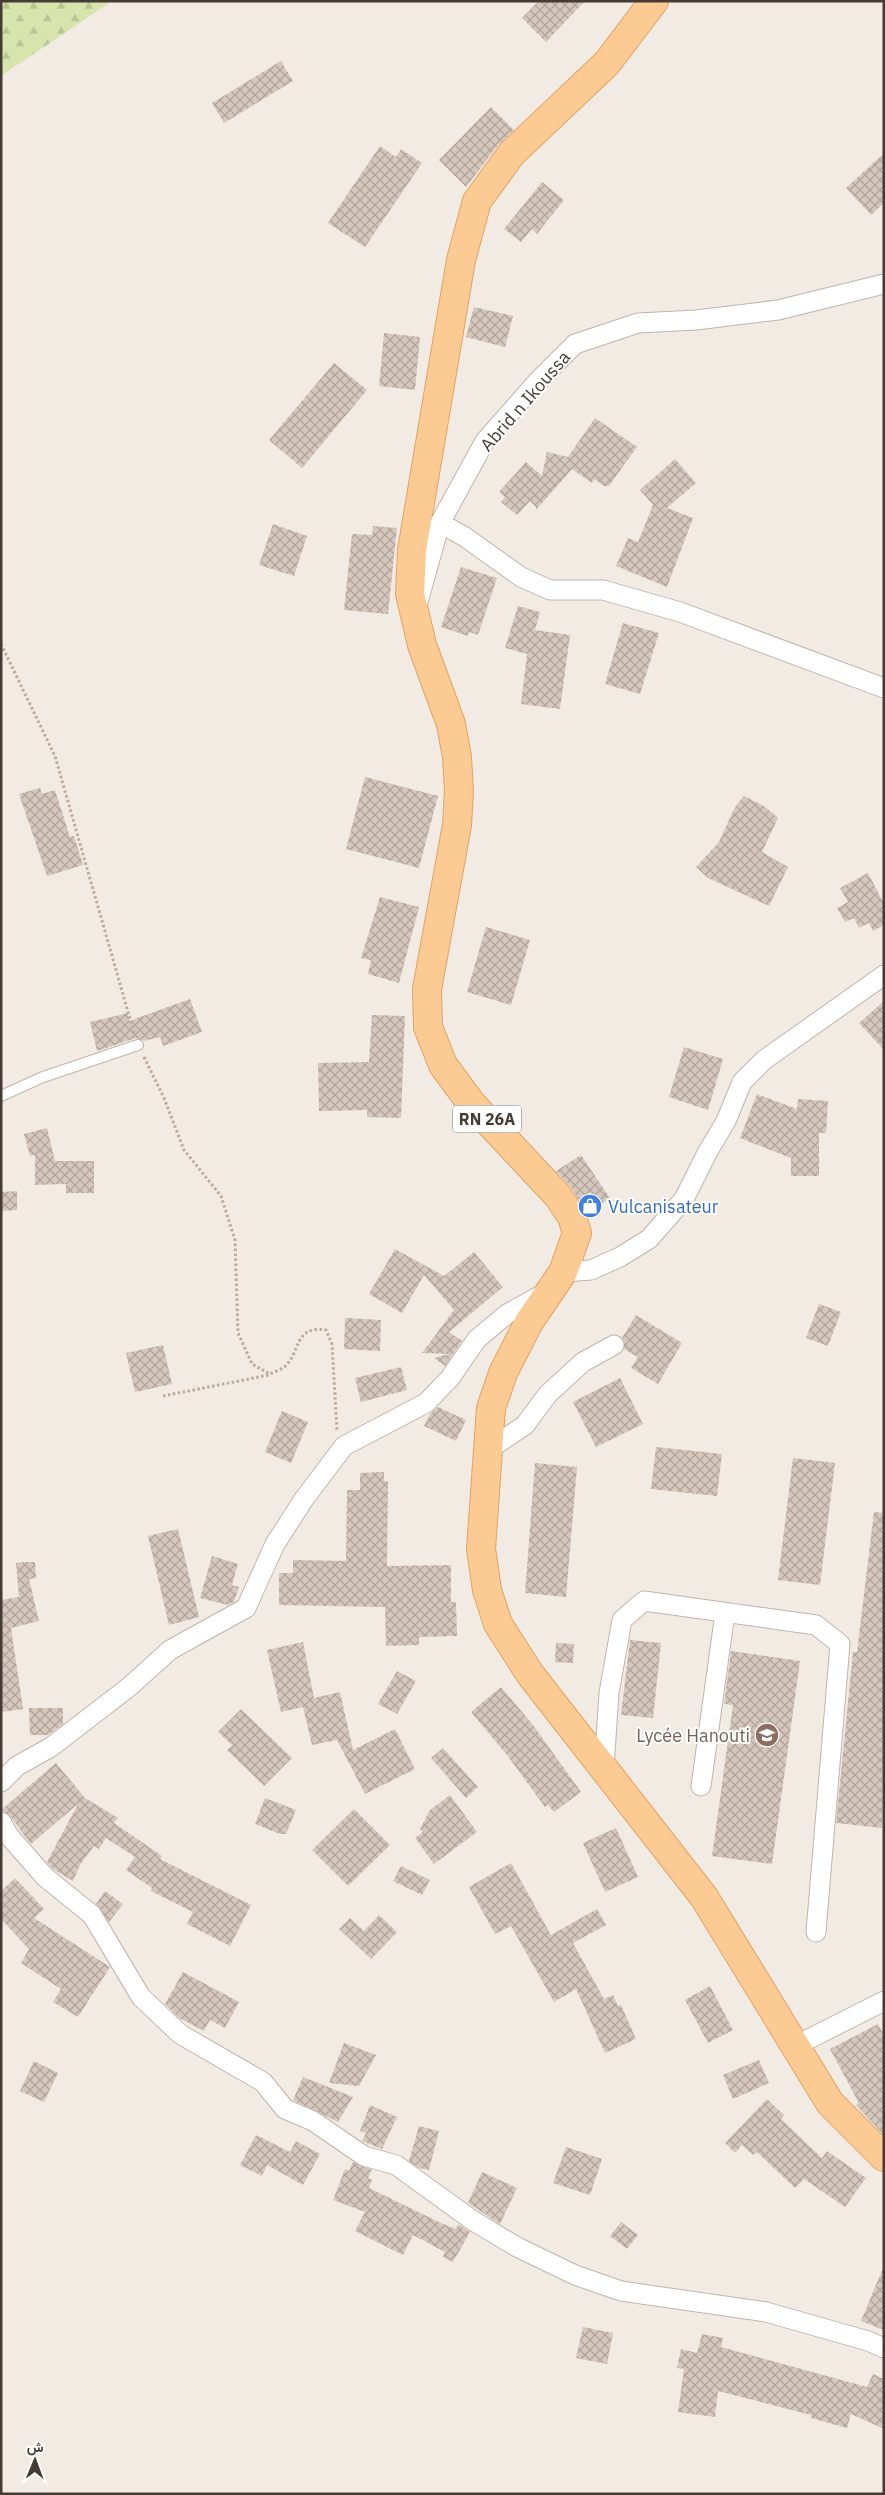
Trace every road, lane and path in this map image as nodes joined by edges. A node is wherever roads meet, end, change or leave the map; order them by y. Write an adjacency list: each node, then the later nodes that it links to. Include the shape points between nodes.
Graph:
1 (654, 1): 4 (main road, RN 26A, via 607,63 512,153 478,201 461,260 414,532 410,594)
2 (884, 284): 3 (street, Abrid n Ikoussa, via 778,310 638,323 575,344 485,441)
3 (440, 523): 4 (street, Abrid n Ikoussa); 6 (street, via 521,577 550,590 603,590 680,612)
4 (415, 613): 10 (main road, RN 26A, via 422,645 451,724 459,791 457,825 427,989 428,1027 448,1073 471,1103 558,1196 572,1217 577,1233)
5 (1, 644): 8 (path, via 54,756)
6 (884, 688)
7 (884, 975): 10 (street, via 764,1060 742,1082 726,1121 684,1199 649,1239 620,1257)
8 (138, 1045): 9 (lane, via 43,1077); 12 (path, via 164,1098 184,1150 221,1196 235,1240 238,1333 252,1364)
9 (1, 1096)
10 (556, 1282): 14 (main road, RN 26A, via 529,1322 503,1373 491,1408); 15 (street, via 507,1314 477,1339 450,1378 426,1403 344,1446)
11 (614, 1345): 14 (street, via 583,1362 548,1394 525,1425)
12 (270, 1374): 13 (path); 15 (path, via 286,1366 301,1337 316,1329 326,1330 332,1344)
13 (163, 1396)
14 (488, 1450): 17 (main road, RN 26A, via 481,1549 487,1590 498,1624 530,1674)
15 (338, 1453): 18 (street, via 275,1544 246,1608 170,1650 129,1687 52,1747 17,1766)
16 (724, 1613): 17 (street, via 644,1600 622,1620 608,1693); 19 (street); 21 (street, via 816,1625 840,1644)
17 (604, 1766): 23 (main road, RN 26A, via 704,1897)
18 (2, 1780)
19 (701, 1786)
20 (4, 1835): 25 (street, via 45,1877 92,1915 141,1997 180,2034 263,2082 285,2109 313,2121 364,2156 396,2165 472,2220 517,2247 575,2275 621,2290 766,2312)
21 (816, 1932)
22 (884, 2001): 23 (street)
23 (794, 2046): 24 (main road, RN 26A, via 830,2103)
24 (884, 2157)
25 (884, 2348)

